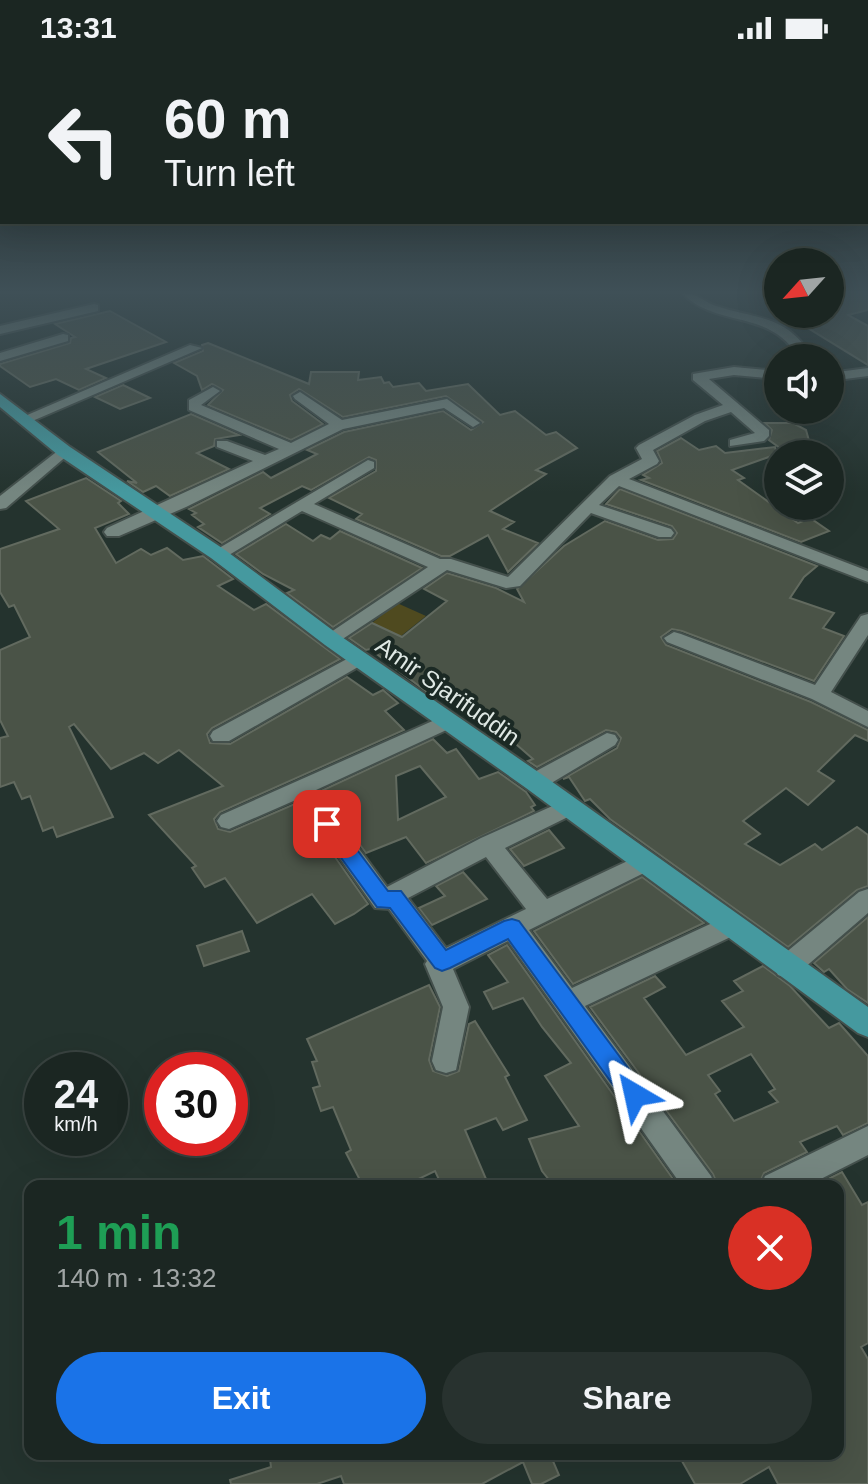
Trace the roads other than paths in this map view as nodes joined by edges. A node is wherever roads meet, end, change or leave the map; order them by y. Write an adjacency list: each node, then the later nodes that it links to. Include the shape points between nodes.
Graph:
1 (167, 360): 9 (street)
2 (868, 372): 4 (street)
3 (764, 374): 8 (street, via 734,371 698,377)
4 (844, 375)
5 (213, 391): 14 (street, via 194,407)
6 (300, 396): 11 (street)
7 (0, 399): 9 (main road, Amir Sjarifuddin)
8 (733, 406): 12 (street, via 764,433); 18 (street, via 644,448 651,461)
9 (25, 419): 15 (main road, Amir Sjarifuddin)
10 (473, 423): 11 (street, via 447,403)
11 (339, 425): 14 (street)
12 (735, 443)
13 (222, 444): 16 (street)
14 (290, 448): 16 (street)
15 (64, 451): 19 (street); 22 (main road, Amir Sjarifuddin)
16 (264, 460): 22 (street)
17 (368, 465): 20 (street)
18 (616, 479): 21 (street); 27 (street)
19 (0, 504)
20 (303, 505): 25 (street); 26 (street)
21 (589, 507): 24 (street); 26 (street, via 514,582 450,563)
22 (157, 513): 23 (street); 25 (main road, Amir Sjarifuddin)
23 (113, 532)
24 (665, 533)
25 (218, 554): 30 (main road, Amir Sjarifuddin)
26 (441, 566): 30 (street)
27 (868, 577)
28 (868, 620): 32 (street)
29 (674, 638): 32 (street)
30 (332, 640): 31 (main road, Amir Sjarifuddin)
31 (358, 659): 34 (main road, Amir Sjarifuddin); 35 (street)
32 (819, 694): 33 (street)
33 (868, 720)
34 (446, 722): 37 (main road, Amir Sjarifuddin); 38 (street)
35 (221, 736)
36 (607, 740): 37 (street)
37 (535, 782): 39 (main road, Amir Sjarifuddin)
38 (302, 787): 40 (street); 43 (street, via 384,901)
39 (568, 807): 41 (street); 42 (main road, Amir Sjarifuddin)
40 (229, 821)
41 (489, 844): 43 (street); 45 (street)
42 (644, 863): 45 (street); 46 (main road, Amir Sjarifuddin)
43 (394, 897): 48 (street)
44 (868, 899): 49 (street)
45 (543, 912): 47 (street)
46 (730, 926): 49 (main road, Amir Sjarifuddin); 50 (street)
47 (512, 927): 48 (street); 50 (street)
48 (442, 962): 52 (street, via 438,964 456,1007)
49 (787, 967): 51 (main road, Amir Sjarifuddin)
50 (568, 1002): 54 (street)
51 (868, 1024)
52 (446, 1061)
53 (868, 1140): 55 (street)
54 (696, 1180)
55 (788, 1180)

